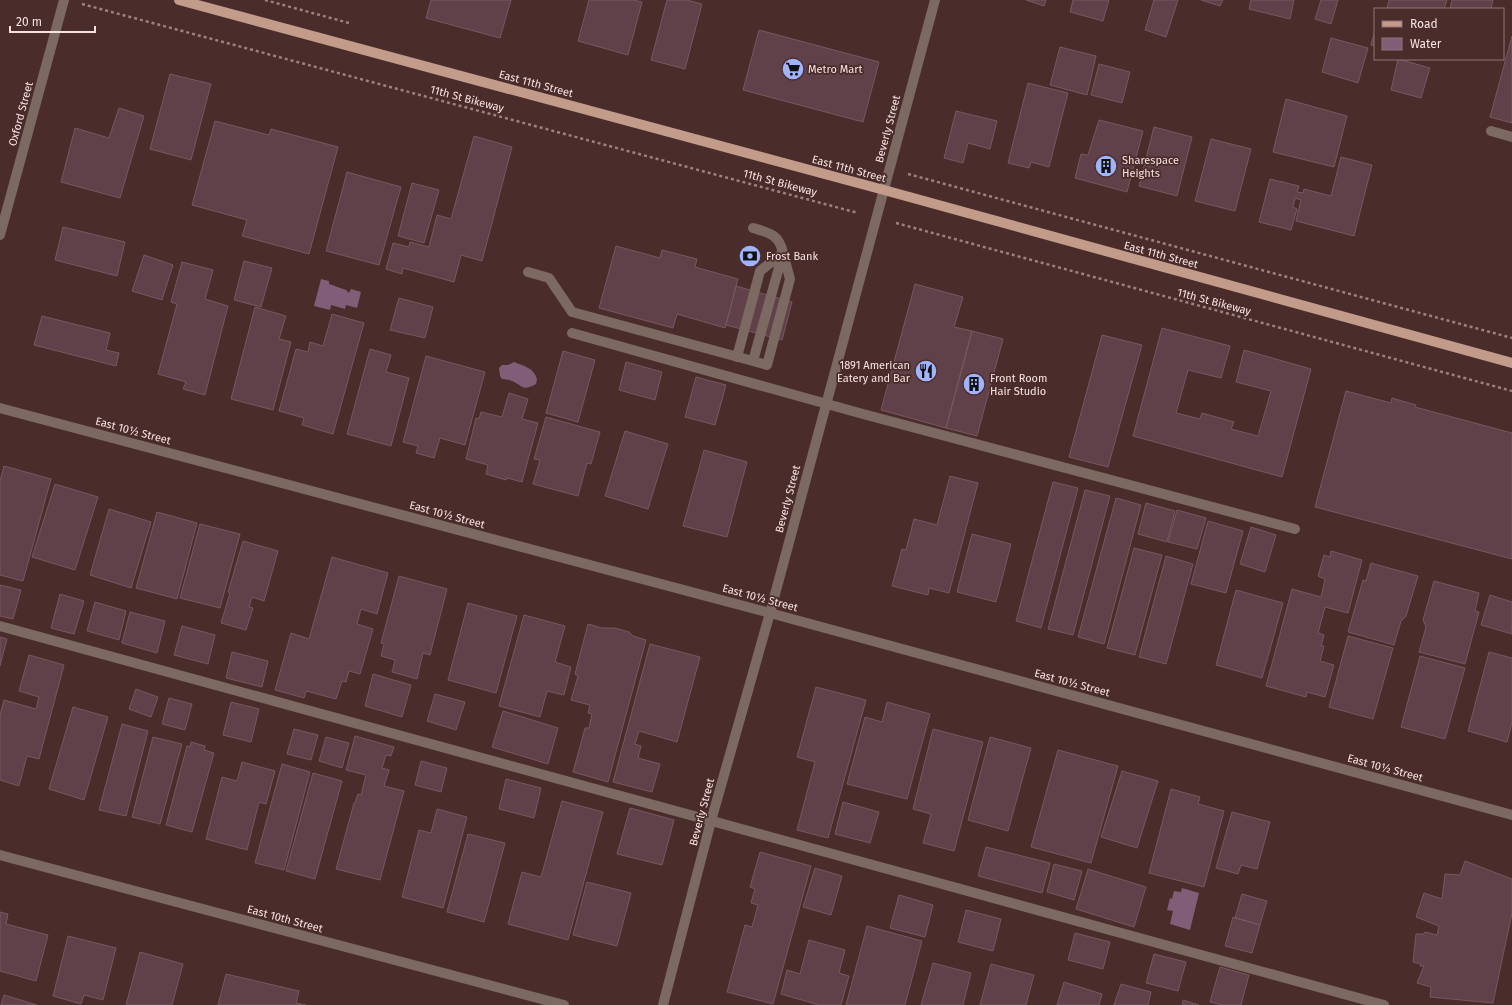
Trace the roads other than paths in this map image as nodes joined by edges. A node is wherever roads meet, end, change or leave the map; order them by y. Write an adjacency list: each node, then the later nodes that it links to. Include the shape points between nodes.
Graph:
1 (64, 0): 8 (street, Oxford Street)
2 (178, 0): 6 (main road, East 11th Street)
3 (935, 0): 6 (street, Beverly Street)
4 (1491, 131): 5 (street)
5 (1512, 137)
6 (884, 190): 14 (main road, East 11th Street); 15 (street, Beverly Street)
7 (753, 228): 9 (street, via 773,235 780,243)
8 (0, 235)
9 (783, 253): 12 (street, via 760,271); 13 (street); 13 (street, via 790,279 767,365)
10 (528, 272): 12 (street, via 549,278 572,312)
11 (572, 333): 15 (street)
12 (737, 357): 13 (street)
13 (753, 360)
14 (1512, 363)
15 (826, 403): 17 (street); 18 (street, Beverly Street)
16 (0, 408): 18 (street, East 10½ Street)
17 (1294, 529)
18 (770, 613): 20 (street, East 10½ Street); 21 (street, Beverly Street)
19 (0, 626): 21 (street)
20 (1512, 815)
21 (712, 820): 24 (street, Beverly Street); 25 (street)
22 (0, 855): 23 (street, East 10th Street)
23 (564, 1005)
24 (664, 1005)
25 (1384, 1005)

